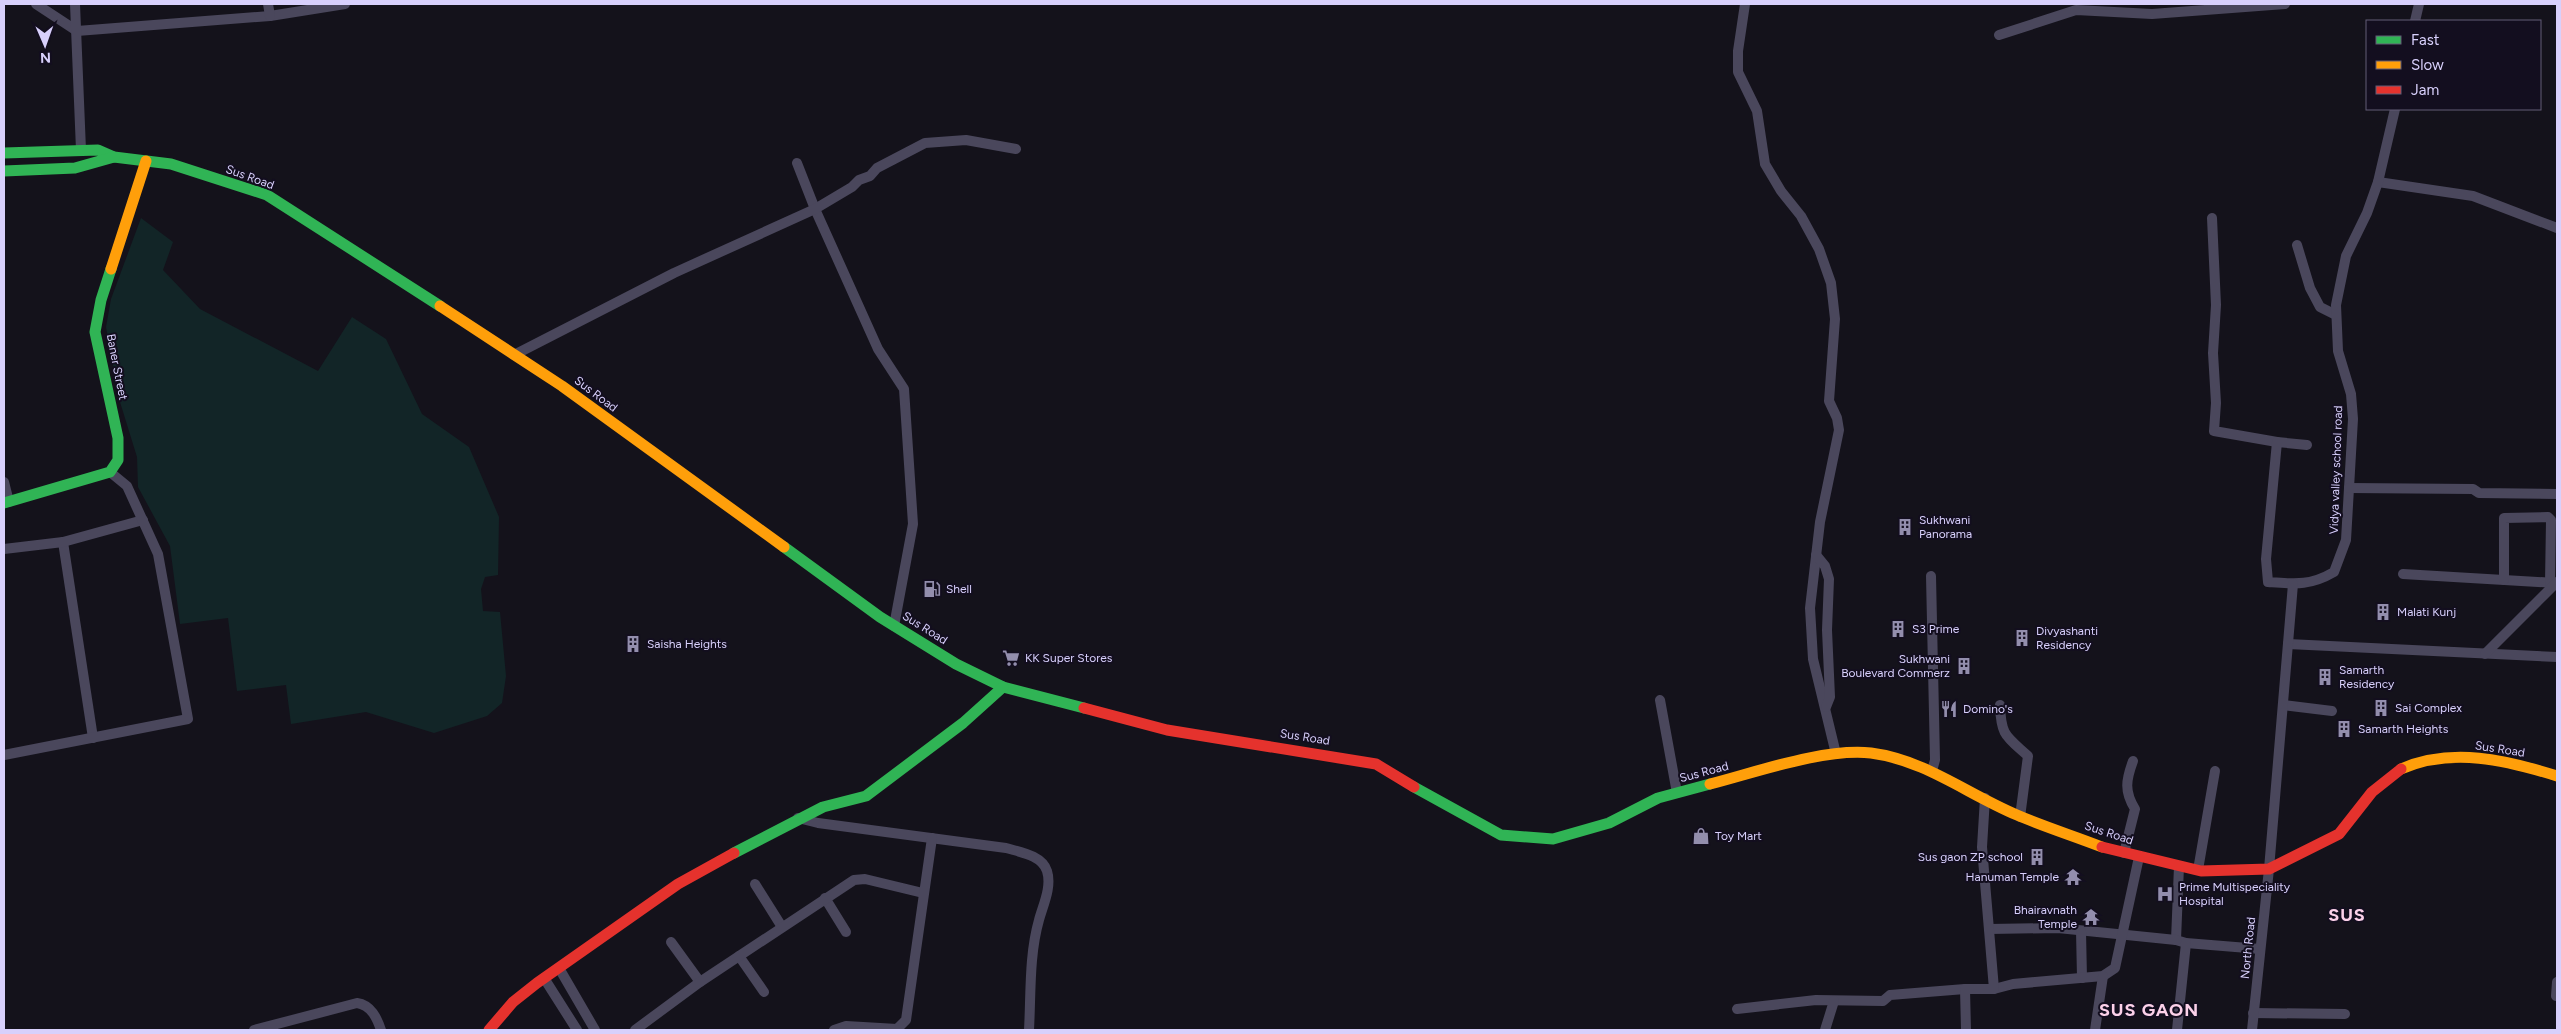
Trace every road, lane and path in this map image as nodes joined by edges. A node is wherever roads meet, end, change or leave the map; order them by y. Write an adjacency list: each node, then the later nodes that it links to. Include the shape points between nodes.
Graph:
1 (36, 4): 10 (street)
2 (75, 4): 10 (street)
3 (268, 4): 8 (street)
4 (345, 4): 8 (street)
5 (1745, 4): 37 (street, via 1738,72 1757,111 1765,164 1801,216 1819,249 1831,283 1835,319 1830,401 1839,430)
6 (2285, 4): 11 (street, via 2152,14 2076,10)
7 (2420, 4): 9 (street)
8 (270, 16): 10 (street)
9 (2416, 20)
10 (77, 31): 14 (street)
11 (1999, 35)
12 (2395, 110): 20 (street, Vidya valley school road)
13 (1016, 149): 21 (street, via 966,140 925,143 876,168 870,176)
14 (81, 150): 15 (main road, Sus Road); 16 (main road, Sus Road, via 98,150)
15 (4, 153)
16 (114, 157): 17 (main road, Sus Road); 19 (main road, Sus Road, via 102,164)
17 (146, 161): 26 (main road, Sus Road, via 171,164 267,196); 29 (main road, Baner Street, via 101,300 95,332 118,438 118,460)
18 (797, 163): 21 (street)
19 (4, 171)
20 (2378, 182): 23 (street, via 2473,196); 25 (street, Vidya valley school road, via 2346,256)
21 (815, 210): 26 (street, via 674,273); 43 (street, via 878,349 904,389 913,524)
22 (2212, 218): 27 (street, via 2216,305 2214,431)
23 (2557, 228)
24 (2298, 245): 25 (street, via 2310,288 2320,307)
25 (2336, 314): 31 (street, Vidya valley school road, via 2338,351 2351,394 2353,419)
26 (514, 354): 43 (main road, Sus Road)
27 (2277, 442): 28 (street); 42 (street, Vidya valley school road, via 2266,558 2268,582)
28 (2307, 446)
29 (110, 472): 33 (main road); 34 (street, via 127,486)
30 (4, 482): 33 (street)
31 (2349, 488): 32 (street, via 2473,489 2479,493); 42 (street, Vidya valley school road, via 2346,540 2334,572 2318,582)
32 (2557, 494)
33 (6, 502)
34 (143, 520): 35 (street); 53 (street, via 158,554 188,719)
35 (62, 542): 36 (street); 53 (street)
36 (4, 549)
37 (1816, 556): 51 (street, via 1810,608 1812,659); 51 (street, via 1825,566 1829,579 1830,696)
38 (2403, 574): 40 (street)
39 (1931, 576): 57 (street, via 1935,760)
40 (2503, 577): 41 (street); 41 (street, via 2504,518 2548,517 2551,520)
41 (2554, 581): 45 (street)
42 (2293, 584): 44 (street)
43 (894, 626): 47 (main road, Sus Road, via 956,664)
44 (2288, 644): 45 (street); 50 (street)
45 (2485, 654): 46 (street)
46 (2557, 657)
47 (1003, 686): 60 (main road, Sus Road, via 1167,730 1376,764 1501,835 1553,839 1609,822 1658,798); 63 (main road, via 963,723 866,796 823,807)
48 (1660, 700): 60 (street)
49 (2000, 705): 62 (street, via 2001,726 2006,737 2028,756)
50 (2283, 705): 52 (street); 68 (street)
51 (1826, 707): 54 (street)
52 (2332, 711)
53 (93, 738): 55 (street)
54 (1836, 754): 57 (main road, Sus Road, via 1903,759); 60 (main road, Sus Road)
55 (4, 755)
56 (2133, 761): 65 (street, via 2126,788 2135,809)
57 (1932, 771): 61 (main road, Sus Road)
58 (2215, 772): 69 (street)
59 (2557, 776): 68 (main road, Sus Road, via 2518,764 2468,758 2436,758 2402,768 2372,792 2339,834)
60 (1678, 793)
61 (1985, 798): 62 (main road, Sus Road); 74 (street, via 1982,847)
62 (2020, 817): 65 (main road, Sus Road)
63 (798, 818): 64 (street); 82 (main road, via 678,884)
64 (932, 838): 71 (street); 103 (street, via 1025,853 1040,860 1047,870 1046,897 1035,936)
65 (2124, 853): 66 (main road, Sus Road)
66 (2140, 857): 67 (main road, Sus Road); 77 (street)
67 (2179, 866): 69 (main road, Sus Road); 78 (street)
68 (2269, 868): 69 (main road, Sus Road); 80 (street, North Road)
69 (2198, 870)
70 (755, 884): 73 (street)
71 (923, 893): 72 (street, via 860,879); 102 (street, via 906,1020 897,1029 846,1026)
72 (825, 898): 73 (street); 76 (street)
73 (782, 927): 81 (street)
74 (1989, 929): 75 (street); 89 (street)
75 (2081, 931): 77 (street); 85 (street)
76 (846, 932)
77 (2122, 936): 78 (street); 83 (street, via 2115,968)
78 (2181, 941): 80 (street); 107 (street)
79 (671, 942): 86 (street)
80 (2260, 949): 94 (street, North Road)
81 (739, 956): 86 (street); 90 (street)
82 (559, 968): 84 (main road); 100 (street)
83 (2103, 976): 85 (street); 106 (street)
84 (544, 978): 98 (main road, via 513,1002); 99 (street)
85 (2082, 978): 89 (street, via 2013,984)
86 (700, 982): 101 (street)
87 (2557, 982): 91 (street)
88 (1964, 989): 89 (street); 92 (street, via 1890,995 1883,1001); 105 (street)
89 (1994, 989)
90 (764, 992)
91 (2556, 996)
92 (1834, 1001): 93 (street, via 1816,1000); 104 (street)
93 (1737, 1010)
94 (2253, 1013): 95 (street); 108 (street, North Road)
95 (2345, 1014)
96 (254, 1030): 97 (street, via 357,1003 366,1006 377,1018)
97 (381, 1030)
98 (489, 1030)
99 (578, 1030)
100 (595, 1030)
101 (635, 1030)
102 (834, 1030)
103 (1028, 1030)
104 (1825, 1030)
105 (1966, 1030)
106 (2096, 1030)
107 (2177, 1030)
108 (2252, 1030)

